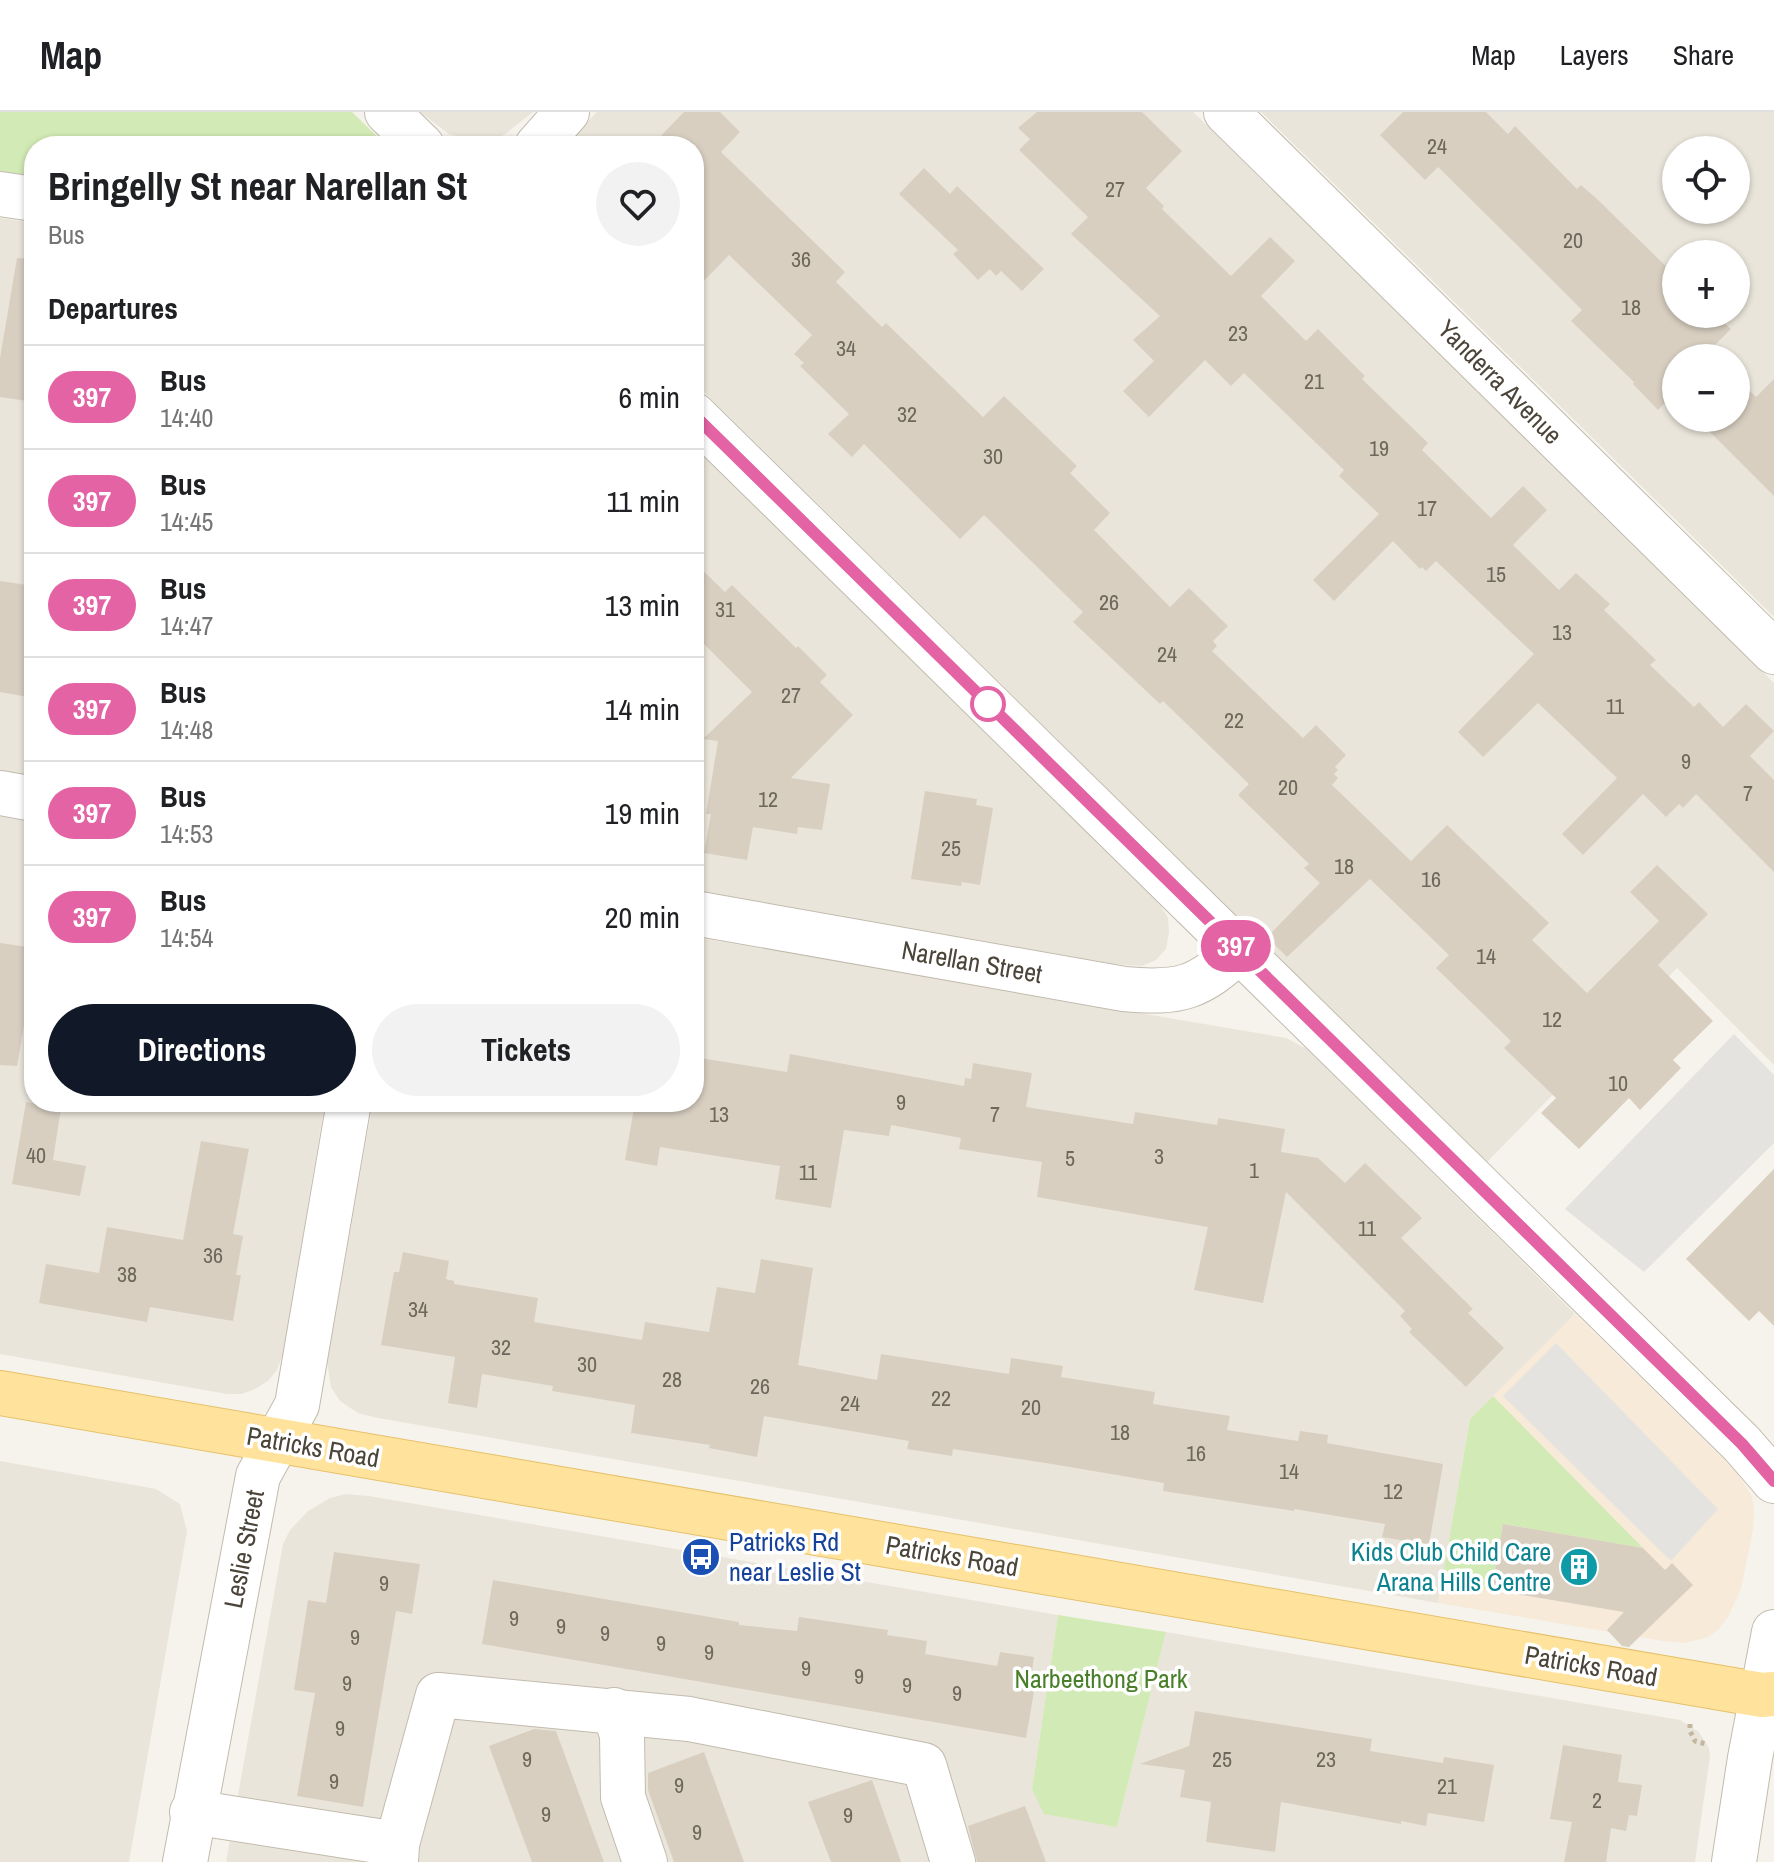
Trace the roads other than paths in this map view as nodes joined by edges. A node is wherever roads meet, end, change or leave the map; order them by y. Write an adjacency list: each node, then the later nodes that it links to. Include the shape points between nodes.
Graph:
1 (387, 112): 4 (street)
2 (567, 112): 5 (street)
3 (1226, 112): 9 (street, Yanderra Avenue)
4 (412, 136)
5 (546, 136)
6 (0, 194): 7 (street)
7 (24, 198)
8 (704, 425): 13 (street)
9 (1774, 652)
10 (0, 793): 11 (street)
11 (24, 797)
12 (704, 915): 13 (street, Narellan Street, via 1152,992 1191,986)
13 (1240, 950): 17 (street)
14 (347, 1112): 16 (street, Leslie Street, via 297,1405)
15 (0, 1393): 16 (main road, Patricks Road)
16 (278, 1441): 19 (main road, Patricks Road); 21 (street, Leslie Street, via 258,1476)
17 (1774, 1481)
18 (1774, 1632): 19 (street)
19 (1770, 1697): 26 (street)
20 (614, 1710): 22 (street, via 438,1695); 24 (street, via 622,1735 623,1797); 25 (street, via 689,1719 924,1765)
21 (192, 1812): 22 (street); 23 (street, Leslie Street)
22 (397, 1853)
23 (185, 1862)
24 (645, 1862)
25 (953, 1862)
26 (1734, 1862)

